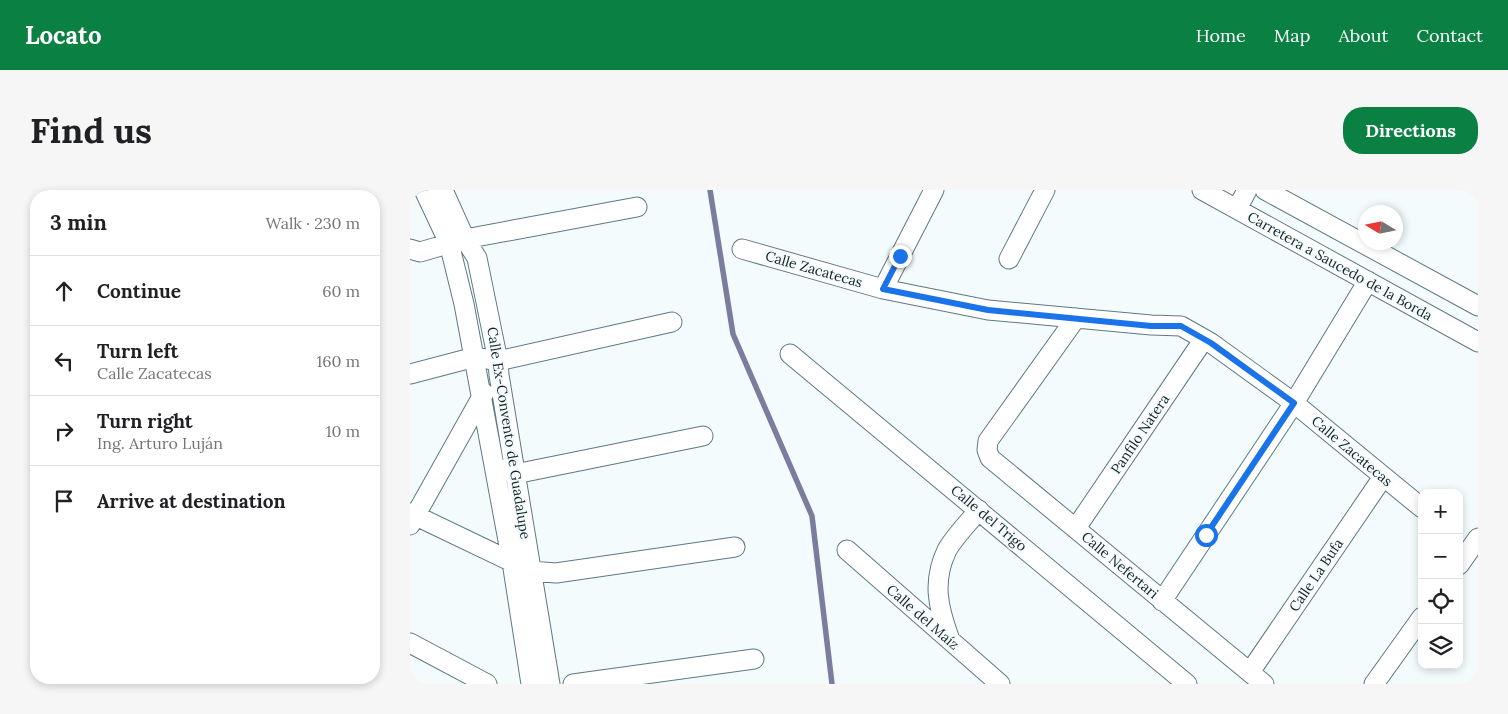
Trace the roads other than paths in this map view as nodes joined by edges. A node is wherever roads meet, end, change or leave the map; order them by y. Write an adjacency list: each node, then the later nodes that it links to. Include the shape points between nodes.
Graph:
1 (424, 190): 10 (street, Calle Ex-Convento de Guadalupe)
2 (443, 190): 10 (street, Calle Ex-Convento de Guadalupe)
3 (934, 190): 15 (street)
4 (1045, 190): 13 (street)
5 (1202, 190): 9 (street, Carretera a Saucedo de la Borda)
6 (1247, 190): 9 (street)
7 (1265, 190): 16 (street)
8 (637, 207): 10 (street)
9 (1237, 209): 14 (street, Carretera a Saucedo de la Borda)
10 (457, 241): 11 (street, via 420,252); 22 (street, Calle Ex-Convento de Guadalupe, via 464,304); 23 (street, Calle Ex-Convento de Guadalupe, via 478,258)
11 (410, 249)
12 (742, 249): 15 (street, Calle Zacatecas)
13 (1009, 259)
14 (1368, 282): 20 (street, Carretera a Saucedo de la Borda); 26 (street)
15 (883, 289): 17 (street, Calle Zacatecas, via 988,310)
16 (1478, 306)
17 (1076, 318): 19 (street, Calle Zacatecas, via 1181,326); 34 (street, Calle Nefertari, via 988,440 987,450 990,458)
18 (672, 322): 23 (street)
19 (1204, 339): 26 (street, Calle Zacatecas); 34 (street, Panfilo Natera)
20 (1478, 342)
21 (790, 354): 32 (street, Calle del Trigo)
22 (475, 357): 23 (street); 24 (street); 25 (street, Calle Ex-Convento de Guadalupe)
23 (498, 368): 25 (street); 29 (street, Calle Ex-Convento de Guadalupe)
24 (410, 374)
25 (480, 396): 28 (street, Calle Ex-Convento de Guadalupe); 33 (street)
26 (1294, 403): 30 (street, Calle Zacatecas); 41 (street)
27 (704, 436): 29 (street)
28 (494, 464): 29 (street); 39 (street, Calle Ex-Convento de Guadalupe)
29 (515, 474): 40 (street, Calle Ex-Convento de Guadalupe)
30 (1383, 477): 31 (street, Calle Zacatecas); 46 (street, Calle La Bufa)
31 (1418, 505)
32 (979, 510): 43 (street, via 948,549 940,568 941,615); 53 (street, Calle del Trigo)
33 (412, 518): 39 (street)
34 (1076, 528): 41 (street, Calle Nefertari)
35 (1472, 543): 38 (street)
36 (736, 547): 40 (street, via 556,573)
37 (846, 550): 43 (street, Calle del Maíz)
38 (1463, 558)
39 (512, 562): 40 (street); 49 (street, Calle Ex-Convento de Guadalupe)
40 (531, 572): 50 (street, Calle Ex-Convento de Guadalupe)
41 (1162, 601): 46 (street, Calle Nefertari)
42 (1418, 623): 47 (street)
43 (951, 641): 52 (street, Calle del Maíz)
44 (410, 643): 48 (street)
45 (754, 659): 51 (street)
46 (1257, 678)
47 (1381, 681)
48 (487, 684)
49 (531, 684)
50 (550, 684)
51 (572, 684)
52 (1000, 684)
53 (1187, 684)

